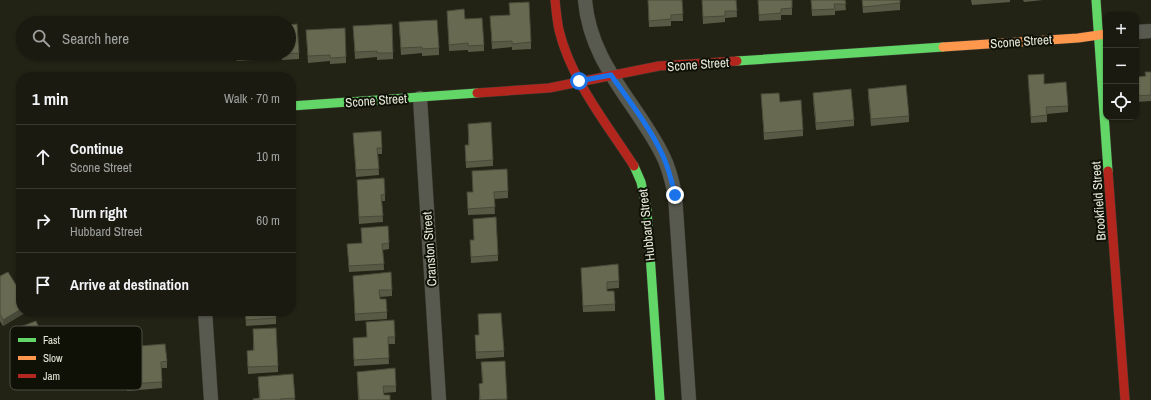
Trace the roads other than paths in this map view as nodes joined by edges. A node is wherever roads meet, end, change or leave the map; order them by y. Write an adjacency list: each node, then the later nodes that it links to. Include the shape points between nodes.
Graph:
1 (555, 0): 8 (street, Hubbard Street, via 564,48)
2 (585, 0): 7 (street, via 597,49)
3 (1096, 0): 6 (street, Brookfield Street)
4 (1151, 31): 5 (street)
5 (1139, 32)
6 (1102, 35): 7 (street, Scone Street, via 659,66); 16 (street, Brookfield Street)
7 (611, 75): 8 (street, Scone Street); 15 (street, via 663,155 671,177 675,195)
8 (579, 81): 9 (street, Scone Street, via 549,88); 14 (street, Hubbard Street, via 634,166 645,196)
9 (420, 98): 10 (street, Scone Street); 13 (street, Cranston Street)
10 (296, 106)
11 (205, 316): 12 (street)
12 (211, 400)
13 (439, 400)
14 (660, 400)
15 (689, 400)
16 (1125, 400)

